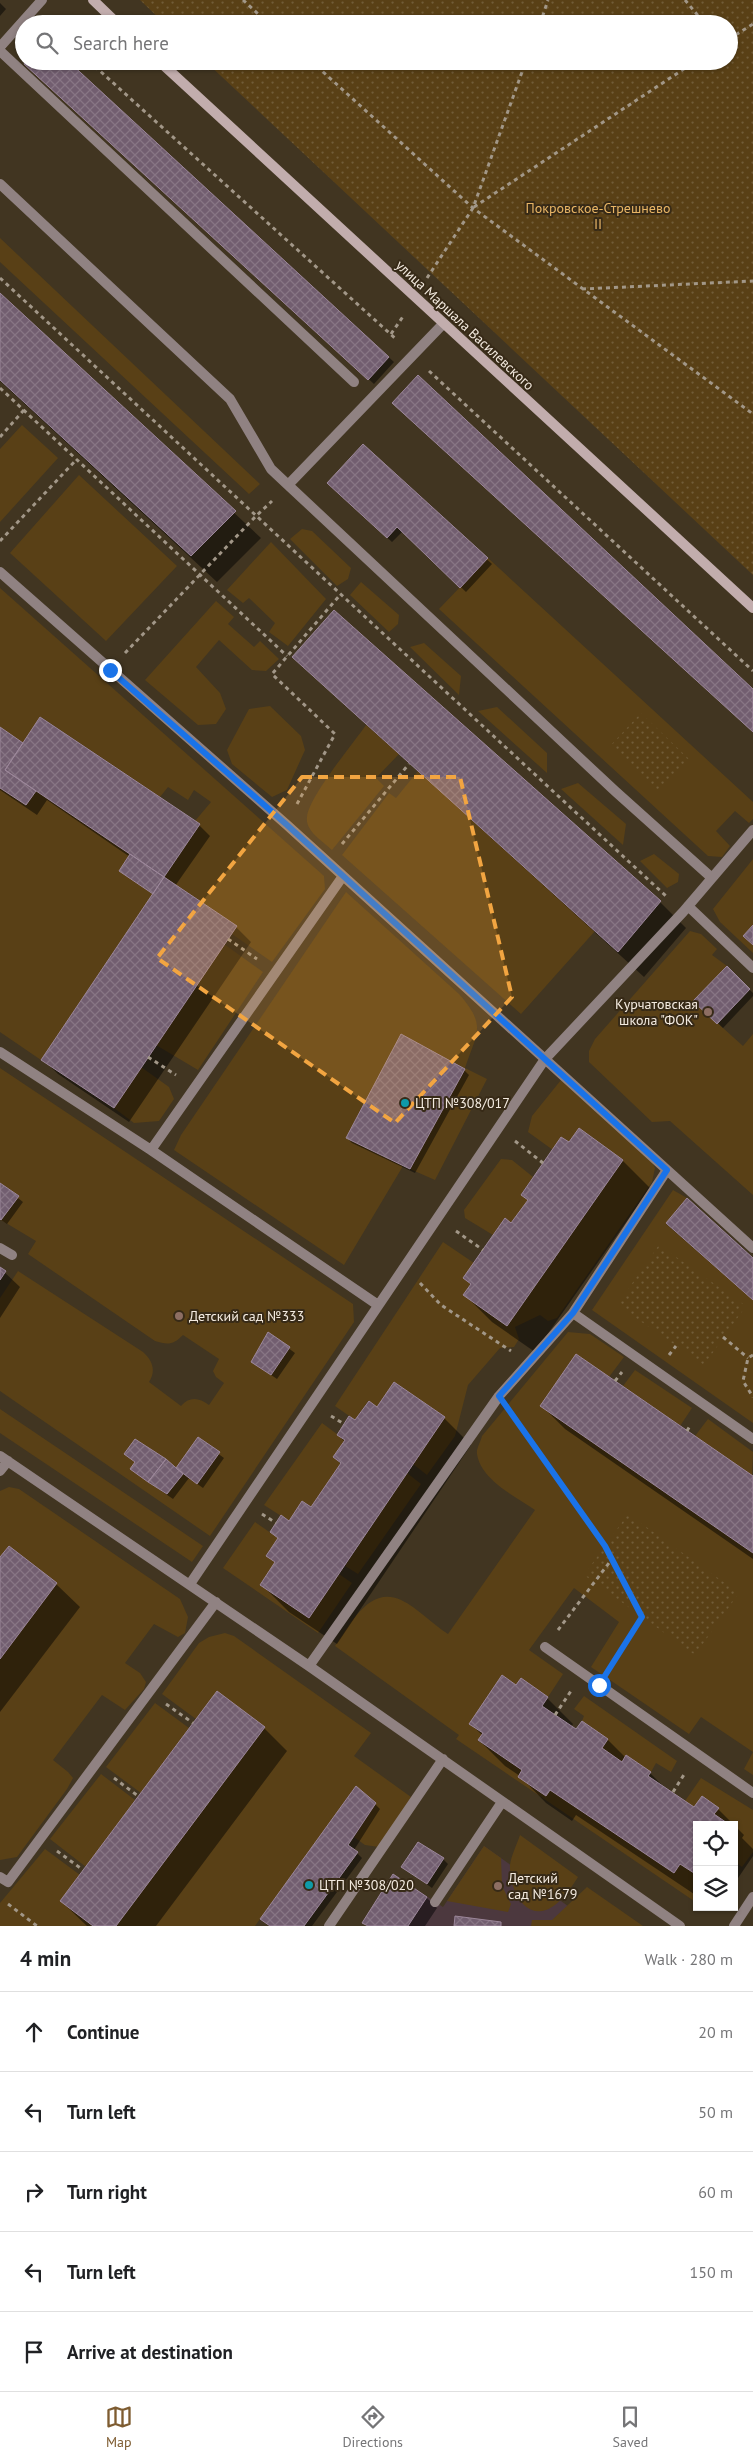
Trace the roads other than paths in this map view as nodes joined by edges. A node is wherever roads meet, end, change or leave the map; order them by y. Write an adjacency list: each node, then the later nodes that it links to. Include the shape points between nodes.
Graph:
1 (42, 0): 3 (lane)
2 (93, 0): 4 (main road)
3 (28, 15)
4 (109, 15)
5 (15, 30): 6 (lane)
6 (0, 46)
7 (0, 51): 8 (lane)
8 (15, 65)
9 (20, 70): 13 (lane)
10 (169, 70): 12 (main road, улица Маршала Василевского)
11 (0, 184): 14 (lane, via 230,399 271,469)
12 (443, 324): 14 (lane); 16 (main road, улица Маршала Василевского)
13 (354, 382)
14 (288, 485): 19 (lane)
15 (0, 572): 18 (lane)
16 (753, 608)
17 (753, 830): 19 (lane)
18 (343, 876): 23 (lane); 24 (lane)
19 (712, 878): 20 (lane)
20 (686, 909): 21 (lane); 23 (lane)
21 (753, 968)
22 (0, 1052): 24 (lane)
23 (545, 1059): 25 (lane); 29 (lane)
24 (151, 1150): 29 (lane)
25 (667, 1170): 27 (lane); 30 (lane)
26 (0, 1248): 28 (lane)
27 (753, 1248)
28 (12, 1255)
29 (378, 1304): 34 (lane)
30 (573, 1313): 31 (lane); 37 (lane, via 499,1396)
31 (753, 1439)
32 (4, 1458): 33 (lane); 34 (lane)
33 (0, 1471)
34 (190, 1584): 35 (lane)
35 (216, 1602): 37 (lane); 41 (lane, via 8,1882)
36 (545, 1647): 39 (lane)
37 (309, 1666): 38 (lane)
38 (443, 1759): 40 (lane); 44 (lane)
39 (753, 1793)
40 (502, 1802): 43 (lane); 45 (lane)
41 (0, 1877)
42 (753, 1897): 46 (lane)
43 (435, 1902)
44 (329, 1926)
45 (680, 1926)
46 (734, 1926)

